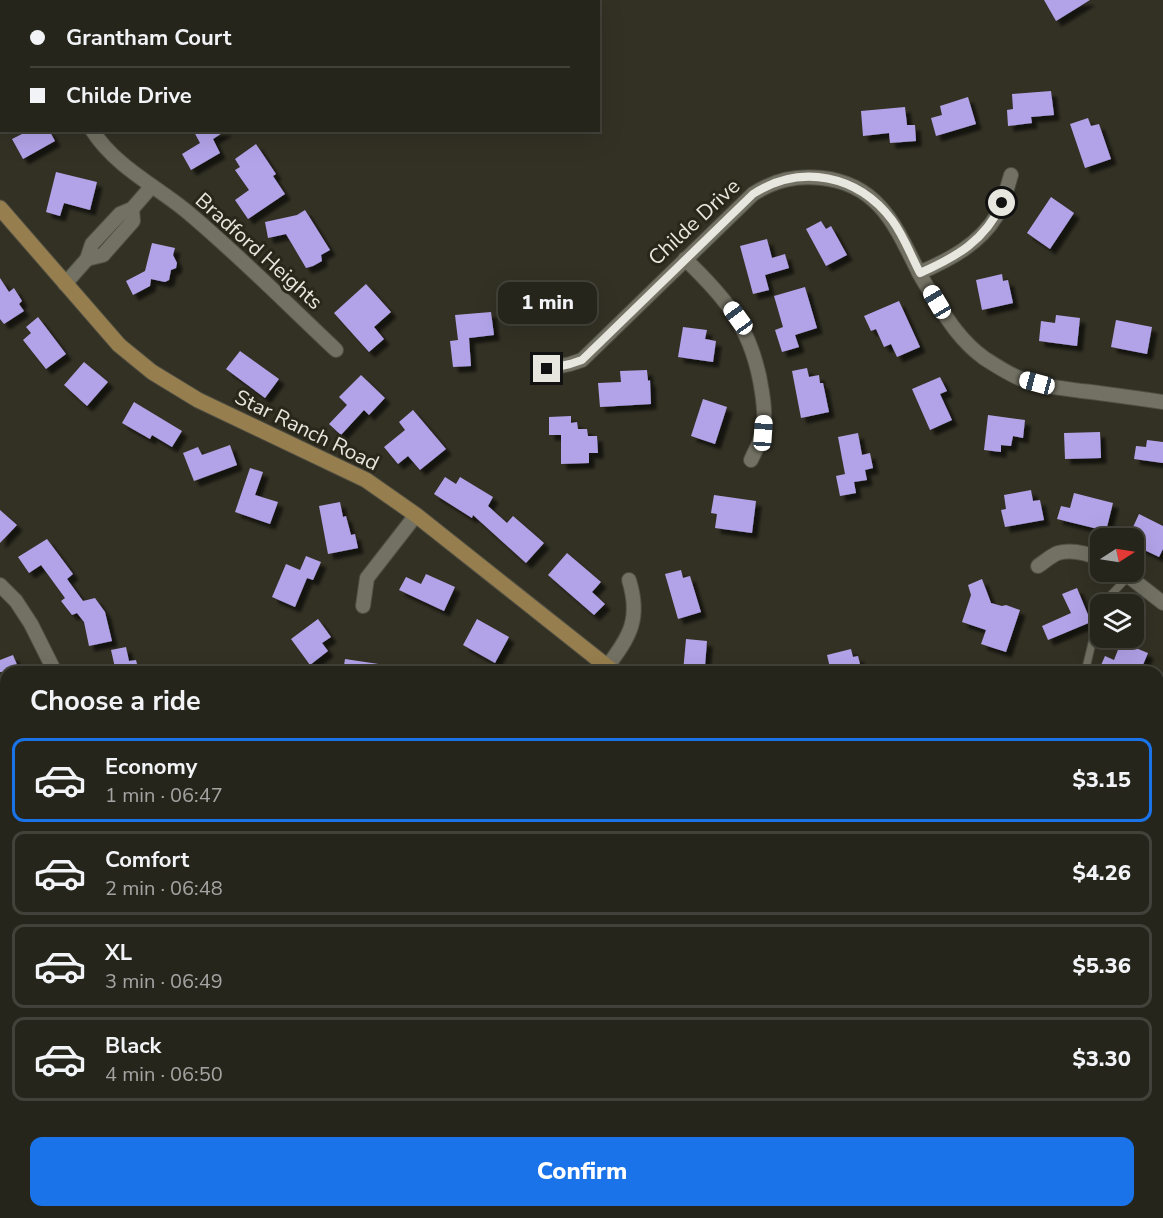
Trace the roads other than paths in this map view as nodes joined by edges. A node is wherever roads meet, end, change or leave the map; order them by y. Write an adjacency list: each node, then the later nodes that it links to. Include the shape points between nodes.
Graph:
1 (94, 132): 3 (street, Bradford Heights, via 125,166)
2 (1011, 175): 6 (street, via 999,209 986,230 963,251)
3 (152, 186): 7 (street, via 132,208 133,221 103,255 87,260); 8 (street, Bradford Heights, via 226,245)
4 (0, 208): 7 (street, Star Ranch Road)
5 (685, 259): 6 (street, Childe Drive, via 753,194 786,179 814,177 842,183 871,198 893,222); 9 (street, Childe Drive, via 582,360); 11 (street, via 738,318 750,344 760,380 764,417 763,433)
6 (920, 273): 10 (street, Childe Drive, via 958,335 1002,370 1048,385)
7 (65, 284): 12 (street, Star Ranch Road, via 119,345 173,386 366,480)
8 (336, 350)
9 (547, 369)
10 (1163, 402)
11 (751, 460)
12 (416, 515): 21 (street, via 367,578); 24 (street, Star Ranch Road)
13 (1090, 555): 14 (street, via 1058,553)
14 (1038, 566)
15 (629, 580): 25 (street, via 634,617)
16 (1120, 582): 19 (lane)
17 (1136, 582): 20 (street)
18 (0, 585): 23 (street, via 31,624)
19 (1111, 594)
20 (1163, 603)
21 (363, 606)
22 (1091, 648): 26 (lane)
23 (52, 666)
24 (606, 666)
25 (612, 666)
26 (1087, 666)

